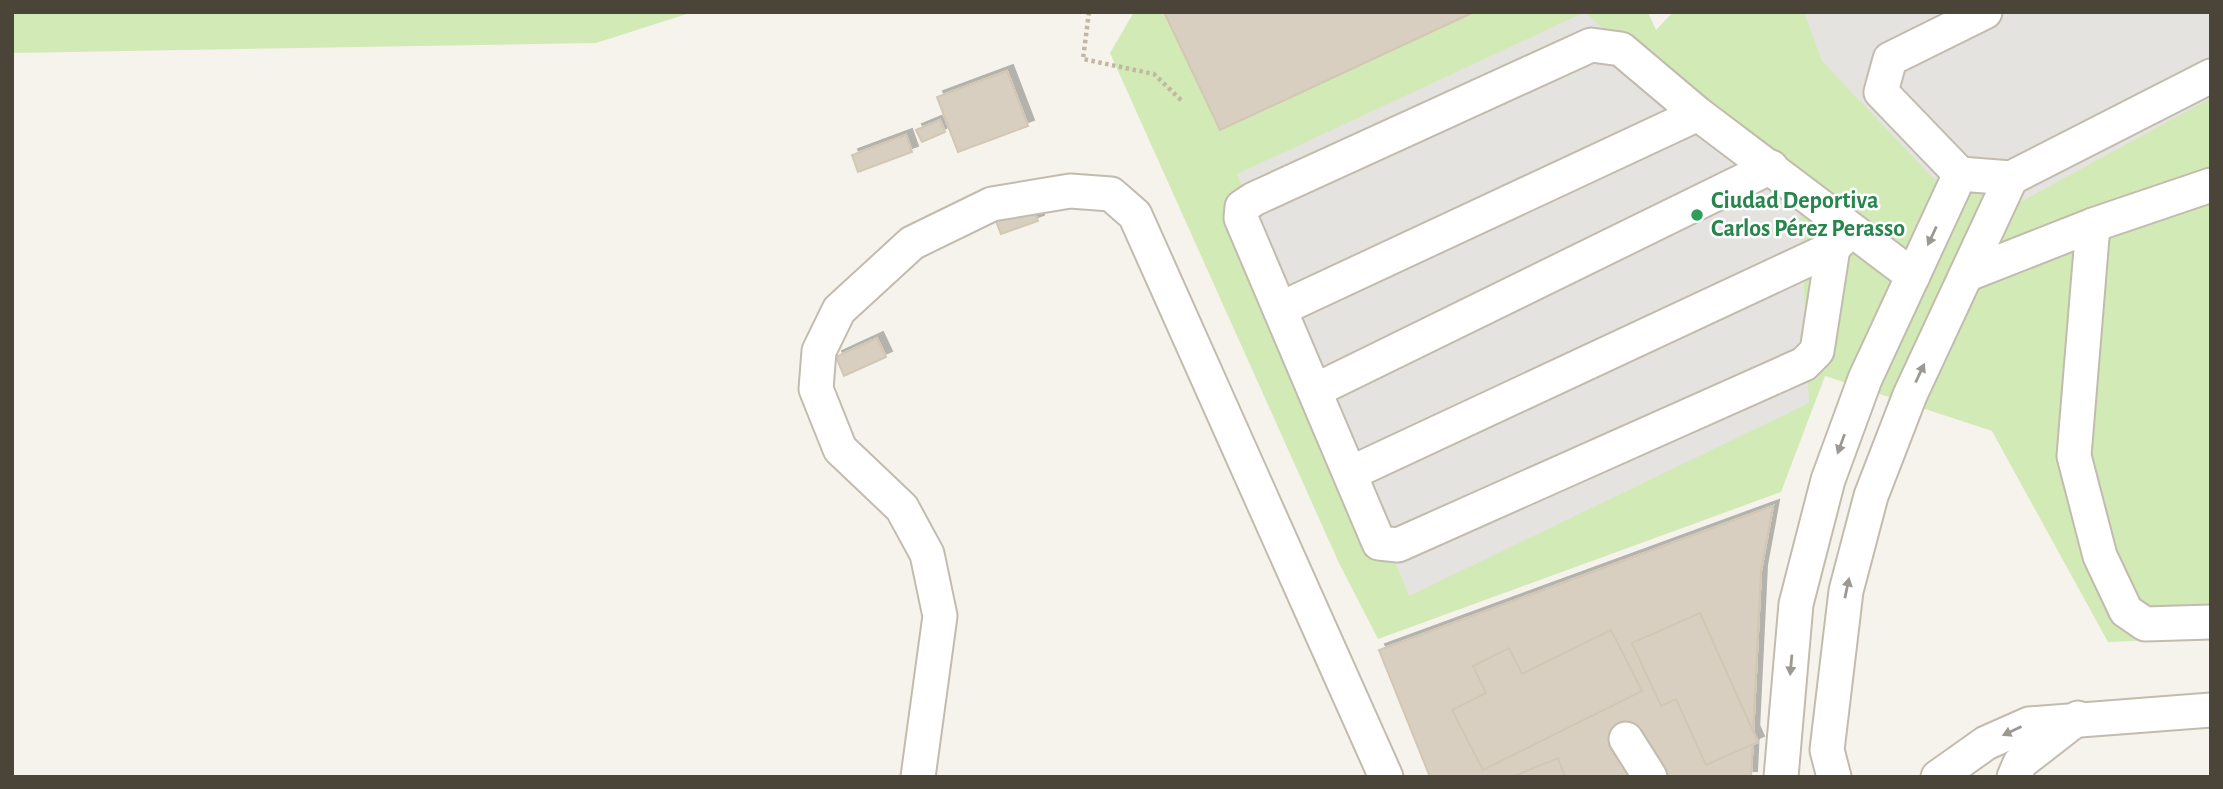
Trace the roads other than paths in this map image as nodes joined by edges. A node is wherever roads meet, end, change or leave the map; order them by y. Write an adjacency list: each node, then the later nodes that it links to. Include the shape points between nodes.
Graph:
1 (1985, 12): 5 (street, via 1890,58 1881,92)
2 (2211, 76): 6 (street)
3 (1698, 114): 4 (street); 12 (street); 12 (street, via 1620,49 1591,46 1254,199 1242,207 1241,218)
4 (1771, 167): 9 (street); 13 (street)
5 (1960, 174): 6 (street); 11 (street, one-way to 11)
6 (2011, 178): 10 (street)
7 (2211, 185): 8 (street)
8 (2093, 225): 10 (street); 15 (street, via 2074,456 2100,556 2126,611 2145,624)
9 (1843, 239): 11 (street); 14 (street); 14 (street, via 1817,351 1804,364 1398,545 1379,543)
10 (1966, 275): 23 (street, one-way to 10, via 1828,750 1846,591 1871,496 1910,395)
11 (1913, 276): 22 (street, one-way to 22, via 1865,379 1825,493 1796,604)
12 (1280, 309): 13 (street)
13 (1316, 390): 14 (street)
14 (1351, 473)
15 (2211, 622)
16 (2211, 710): 17 (street)
17 (2078, 718): 24 (street, one-way to 24, via 2029,724 1986,743); 25 (street, via 2020,763)
18 (1626, 739): 21 (street)
19 (918, 777): 20 (street, via 940,616 927,554 902,508 840,449 816,389 819,351 839,310 912,243 992,204 1070,191 1111,194 1135,215)
20 (1386, 777)
21 (1650, 777)
22 (1781, 777)
23 (1834, 777)
24 (1938, 777)
25 (2014, 777)

